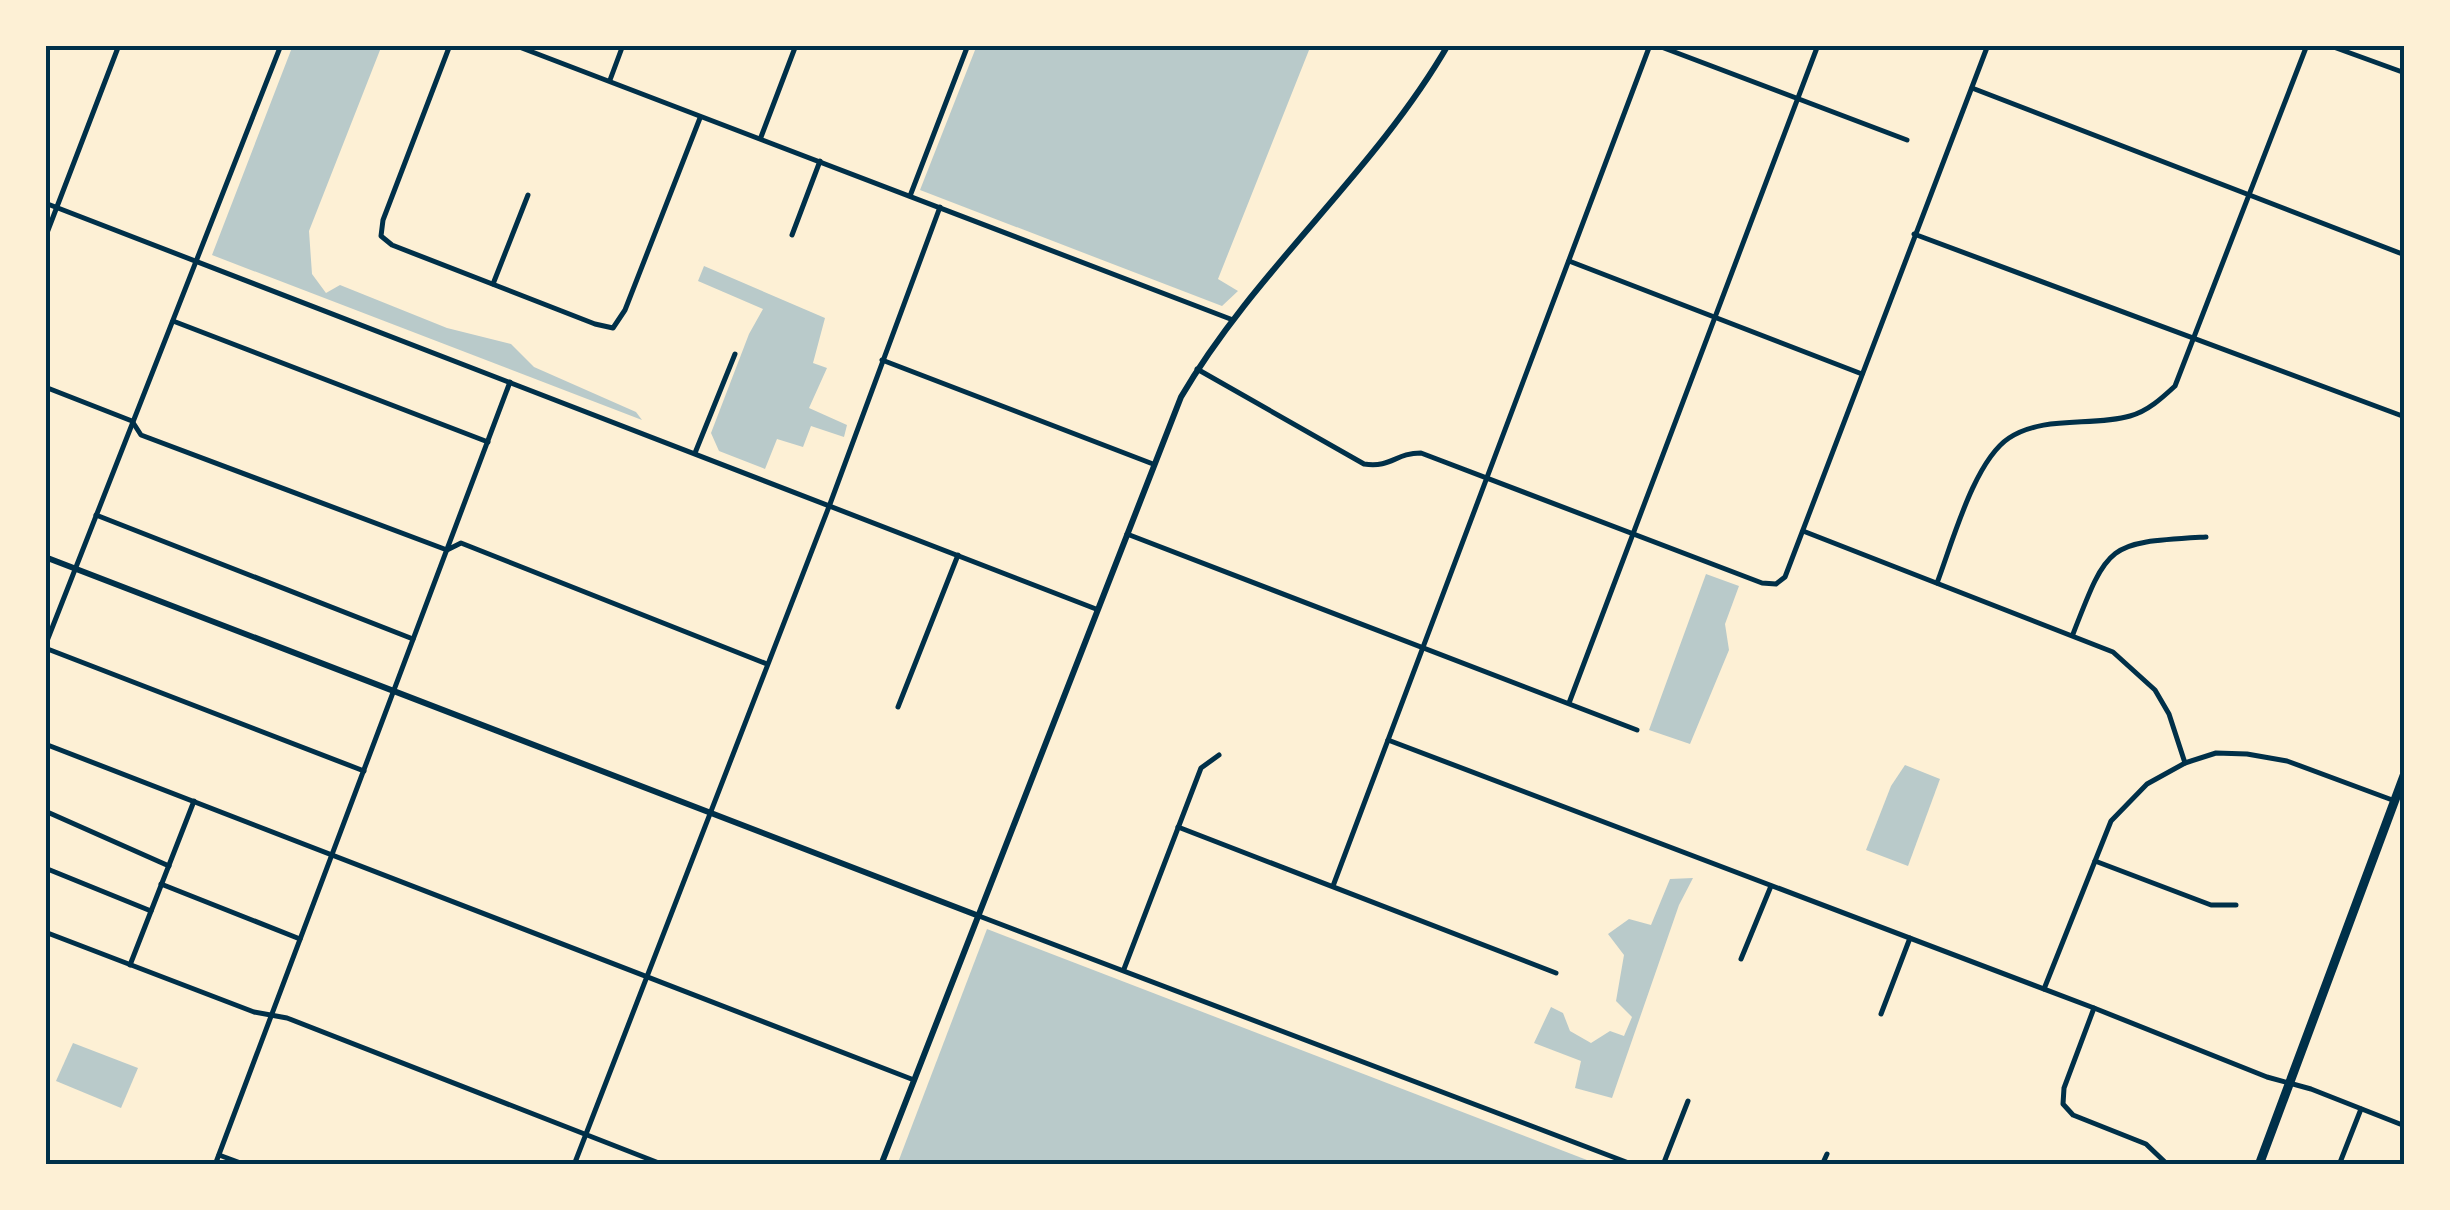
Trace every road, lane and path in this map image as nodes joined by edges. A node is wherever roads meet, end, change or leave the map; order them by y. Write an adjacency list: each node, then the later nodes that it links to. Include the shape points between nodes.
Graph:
1 (119, 45): 27 (street)
2 (281, 45): 32 (street)
3 (450, 45): 34 (street, via 381,236)
4 (514, 45): 15 (street)
5 (623, 45): 15 (street)
6 (796, 45): 19 (street)
7 (968, 45): 24 (street)
8 (1448, 45): 36 (street, via 1386,137)
9 (1653, 45): 17 (street); 33 (street)
10 (1818, 45): 17 (street)
11 (1988, 45): 16 (street)
12 (2307, 45): 22 (street)
13 (2328, 45): 14 (street)
14 (2405, 73)
15 (609, 81): 18 (street)
16 (1972, 88): 22 (street); 28 (street)
17 (1797, 101): 20 (street); 35 (street)
18 (700, 117): 19 (street); 34 (street, via 614,328)
19 (761, 137): 21 (street)
20 (1906, 140)
21 (820, 161): 24 (street); 29 (street)
22 (2248, 194): 31 (street); 38 (street)
23 (528, 195): 34 (street)
24 (910, 196): 26 (street)
25 (45, 203): 27 (street)
26 (940, 207): 36 (street); 40 (street)
27 (57, 208): 30 (street); 32 (street)
28 (1914, 234): 38 (street); 42 (street)
29 (792, 235)
30 (45, 238)
31 (2405, 255)
32 (198, 259): 37 (street); 43 (street)
33 (1569, 261): 35 (street); 50 (street)
34 (493, 284)
35 (1716, 316): 42 (street); 54 (street)
36 (1233, 320): 41 (street)
37 (172, 321): 46 (street); 47 (street)
38 (2195, 338): 45 (street); 61 (street, via 2175,386 2132,416 2008,438 1976,485)
39 (735, 354): 48 (street)
40 (882, 360): 49 (street); 51 (street)
41 (1197, 370): 49 (street); 50 (street, via 1364,464 1381,466 1421,453)
42 (1862, 374): 53 (street)
43 (510, 382): 47 (street); 48 (street)
44 (45, 387): 46 (street)
45 (2405, 417)
46 (132, 421): 52 (street); 57 (street, via 140,435)
47 (488, 442): 57 (street)
48 (695, 453): 51 (street)
49 (1153, 464): 55 (street)
50 (1486, 478): 54 (street); 66 (street)
51 (830, 504): 58 (street); 67 (street)
52 (96, 515): 60 (street); 64 (street)
53 (1803, 531): 54 (street, via 1786,577 1776,584); 61 (street)
54 (1633, 533): 69 (street)
55 (1127, 534): 62 (street); 66 (street)
56 (2206, 537): 63 (street, via 2130,544 2112,554 2096,573)
57 (448, 550): 64 (street); 67 (street, via 460,543)
58 (958, 554): 62 (street); 70 (street)
59 (45, 556): 60 (street)
60 (76, 568): 65 (street); 68 (street)
61 (1937, 583): 63 (street)
62 (1096, 609): 92 (street)
63 (2073, 634): 75 (street, via 2113,652 2156,690)
64 (414, 639): 68 (street)
65 (45, 647): 76 (street)
66 (1420, 650): 69 (street); 72 (street)
67 (766, 664): 81 (street)
68 (394, 691): 76 (street); 81 (street)
69 (1569, 703): 71 (street)
70 (898, 707)
71 (1637, 730)
72 (1388, 740): 88 (street); 89 (street)
73 (45, 744): 78 (street)
74 (1220, 755): 82 (street, via 1202,768)
75 (2185, 762): 79 (street, via 2216,753 2274,758); 84 (street, via 2147,784 2111,821)
76 (364, 771): 83 (street)
77 (2405, 773): 79 (main road)
78 (194, 802): 83 (street); 85 (street)
79 (2395, 802): 106 (main road)
80 (45, 811): 85 (street)
81 (709, 812): 92 (street); 100 (street)
82 (1178, 828): 88 (street); 98 (street)
83 (333, 855): 95 (street); 100 (street)
84 (2095, 861): 90 (street, via 2211,905); 101 (street)
85 (169, 866): 87 (street)
86 (45, 868): 91 (street)
87 (162, 884): 91 (street); 95 (street)
88 (1333, 886): 99 (street)
89 (1771, 886): 94 (street); 96 (street)
90 (2236, 905)
91 (151, 911): 97 (street)
92 (978, 916): 98 (street); 105 (street)
93 (45, 932): 97 (street)
94 (1910, 938): 101 (street); 103 (street)
95 (300, 939): 104 (street)
96 (1742, 959)
97 (130, 965): 104 (street)
98 (1124, 970): 119 (street)
99 (1556, 973)
100 (647, 976): 105 (street); 110 (street)
101 (2044, 989): 102 (street)
102 (2094, 1008): 106 (street); 113 (street, via 2063,1104 2073,1115 2146,1144)
103 (1881, 1014)
104 (271, 1015): 110 (street); 111 (street)
105 (914, 1080): 118 (street)
106 (2289, 1084): 108 (street); 122 (main road)
107 (1688, 1101): 120 (street)
108 (2360, 1109): 109 (street); 123 (street)
109 (2405, 1126)
110 (585, 1135): 116 (street); 117 (street)
111 (219, 1154): 114 (street); 115 (street)
112 (1826, 1154): 121 (street)
113 (2167, 1164)
114 (215, 1165)
115 (246, 1165)
116 (574, 1165)
117 (664, 1165)
118 (881, 1165)
119 (1634, 1165)
120 (1662, 1165)
121 (1822, 1165)
122 (2259, 1165)
123 (2339, 1165)

